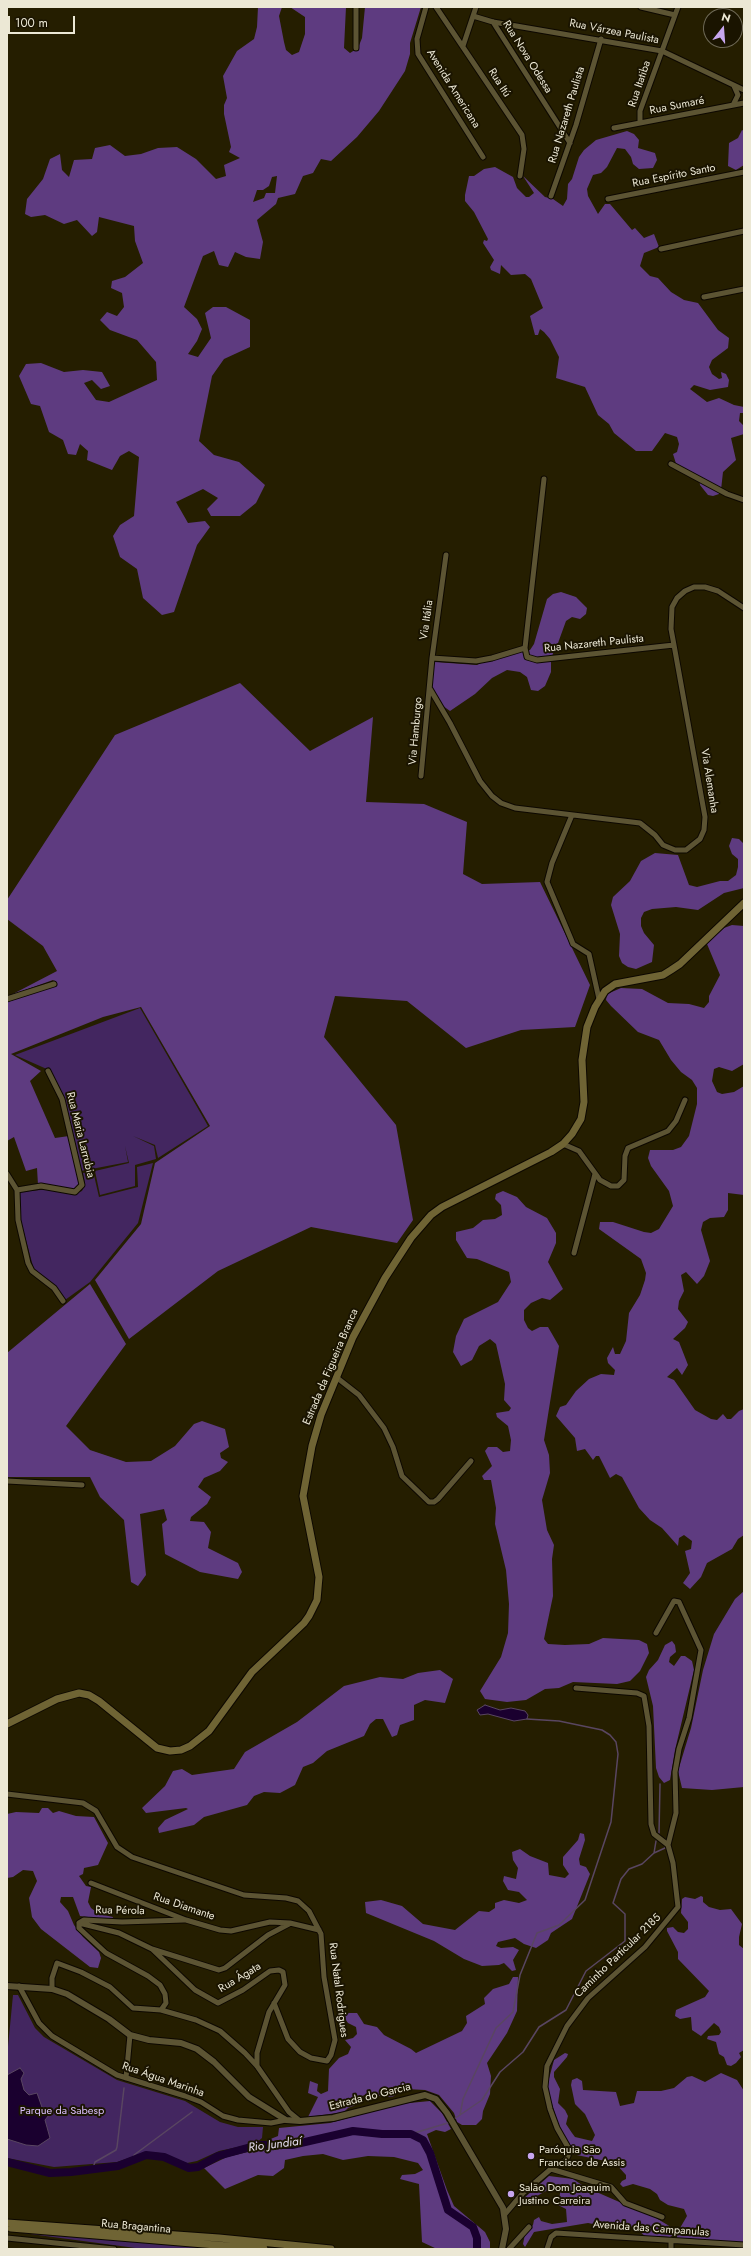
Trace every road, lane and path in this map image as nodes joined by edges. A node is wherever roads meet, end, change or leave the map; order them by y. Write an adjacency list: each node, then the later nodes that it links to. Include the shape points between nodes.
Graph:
1 (356, 7): 12 (street)
2 (426, 7): 21 (street, Avenida Americana, via 417,39 418,54)
3 (436, 7): 11 (street, Rua Itú)
4 (476, 7): 8 (street)
5 (641, 7): 7 (street)
6 (678, 7): 7 (street, Rua Itatiba)
7 (675, 15): 13 (street, Rua Itatiba)
8 (473, 16): 9 (street, Rua Várzea Paulista); 11 (street)
9 (493, 22): 10 (street, Rua Várzea Paulista); 20 (street, Rua Nova Odessa)
10 (601, 39): 13 (street, Rua Várzea Paulista); 20 (street, Rua Nazareth Paulista)
11 (463, 46): 23 (street, Rua Itú, via 522,135 524,149)
12 (356, 48)
13 (662, 51): 14 (street, Rua Várzea Paulista); 18 (street, Rua Itatiba, via 640,111)
14 (734, 85): 15 (street, Rua Várzea Paulista); 17 (street, via 738,95)
15 (744, 90)
16 (744, 103): 17 (street, Rua Sumaré)
17 (733, 105): 18 (street, Rua Sumaré)
18 (640, 123): 19 (street, Rua Sumaré)
19 (614, 128)
20 (570, 143): 24 (street, Rua Nazareth Paulista)
21 (483, 157)
22 (744, 172): 25 (street, Rua Espírito Santo)
23 (520, 176)
24 (551, 196)
25 (608, 199)
26 (744, 231): 27 (street)
27 (661, 249)
28 (744, 289): 29 (street)
29 (704, 297)
30 (671, 464): 32 (street)
31 (544, 479): 36 (street)
32 (744, 500)
33 (446, 555): 37 (street, Via Itália)
34 (744, 608): 35 (street, Via Alemanha, via 718,591 694,587 685,591 672,607 671,629)
35 (674, 645): 36 (street, Rua Nazareth Paulista, via 537,660 527,657); 40 (street, Via Alemanha, via 705,817 700,839 686,850 675,850 663,845 640,823)
36 (525, 648): 37 (street, via 476,661)
37 (432, 658): 38 (street, Via Itália)
38 (430, 689): 39 (street, Via Hamburgo); 40 (street, Via Alemanha, via 480,781 492,796 501,803 515,808)
39 (422, 776)
40 (572, 815): 44 (street, via 547,882 573,944 589,954)
41 (744, 903): 44 (main road, Estrada da Figueira Branca, via 671,970 615,984)
42 (54, 984): 43 (street)
43 (7, 999)
44 (599, 999): 47 (main road, Estrada da Figueira Branca, via 583,1043 583,1111 577,1127)
45 (48, 1071): 50 (street, Rua Maria Larrubia, via 62,1099 82,1185 79,1191 72,1192 41,1186)
46 (685, 1100): 49 (street, via 676,1121 668,1131 628,1148 624,1180 621,1183 611,1186)
47 (563, 1144): 49 (street, via 579,1151); 53 (main road, Estrada da Figueira Branca, via 442,1207 420,1226 388,1272 370,1304)
48 (7, 1174): 50 (street)
49 (595, 1174): 51 (street)
50 (17, 1190): 52 (street, via 18,1220 28,1263 32,1271 54,1288)
51 (574, 1253)
52 (63, 1301)
53 (336, 1377): 54 (street, via 359,1395 384,1428 398,1465 410,1485 432,1502 442,1495); 59 (main road, Estrada da Figueira Branca, via 316,1430 304,1488 304,1503 319,1577 317,1600 310,1616 252,1672 209,1731 182,1750 157,1748 99,1701 79,1693 57,1699)
54 (471, 1461)
55 (7, 1481): 56 (street)
56 (82, 1485)
57 (656, 1633): 61 (street, Caminho Particular 2185, via 674,1601 679,1602 701,1650 689,1718 675,1772 676,1813)
58 (576, 1688): 61 (street, via 637,1692 644,1696 649,1726 650,1824 654,1834)
59 (7, 1724)
60 (7, 1794): 66 (street, via 83,1803 96,1811 118,1847 132,1857 231,1892 298,1901 309,1911)
61 (668, 1845): 78 (street, Caminho Particular 2185, via 679,1904 676,1912 645,1947 616,1971 576,2012 547,2066 546,2097 557,2128 569,2149 566,2160)
62 (91, 1884): 63 (street, Rua Diamante)
63 (186, 1920): 64 (street, Rua Pérola, via 84,1920); 65 (street, Rua Diamante, via 231,1931 270,1922)
64 (79, 1923): 67 (street, via 119,1933); 72 (street, via 80,1928 106,1953 160,1985 166,1994 166,2003)
65 (290, 1923): 66 (street, Rua Diamante); 67 (street, via 268,1935 219,1970)
66 (319, 1930): 71 (street, Rua Natal Rodrigues, via 335,2040 327,2061 311,2058 296,2047 288,2038)
67 (152, 1949): 71 (street, Rua Ágata, via 195,1990 218,2002 243,1990 270,1971 279,1970 283,1972 285,1985)
68 (7, 1986): 69 (street, Estrada do Garcia)
69 (19, 1986): 70 (street, Estrada do Garcia); 75 (street, Rua Água Marinha, via 39,2023 52,2036)
70 (52, 1989): 72 (street, via 52,1978 58,1963 110,1987 134,2008); 73 (street, Estrada do Garcia, via 88,2005)
71 (274, 2003): 74 (street, Rua Ágata, via 257,2053)
72 (161, 2010): 74 (street, via 196,2020 220,2031)
73 (130, 2036): 75 (street); 76 (street, Estrada do Garcia, via 181,2043 197,2049 249,2097)
74 (257, 2066): 77 (street, via 290,2112)
75 (126, 2078): 76 (street, Rua Água Marinha, via 185,2096 201,2102 223,2116 238,2120 271,2123)
76 (286, 2120): 77 (street, Estrada do Garcia)
77 (300, 2121): 79 (street, Estrada do Garcia, via 333,2118 426,2095 436,2099 447,2113)
78 (551, 2170): 79 (street, via 523,2193); 80 (street, via 611,2187 625,2202)
79 (505, 2214): 92 (street, via 506,2229)
80 (662, 2217)
81 (7, 2223): 88 (main road)
82 (529, 2227): 93 (street)
83 (7, 2228): 88 (main road, Rua Bragantina)
84 (7, 2238): 89 (street)
85 (671, 2240): 86 (street, Avenida das Campanulas); 94 (street, Avenida das Campanulas, via 556,2234 551,2236); 95 (street)
86 (744, 2245)
87 (287, 2246): 88 (main road); 90 (main road)
88 (266, 2247)
89 (114, 2249)
90 (323, 2249): 91 (main road)
91 (331, 2249)
92 (502, 2249)
93 (509, 2249)
94 (547, 2249)
95 (670, 2249)

